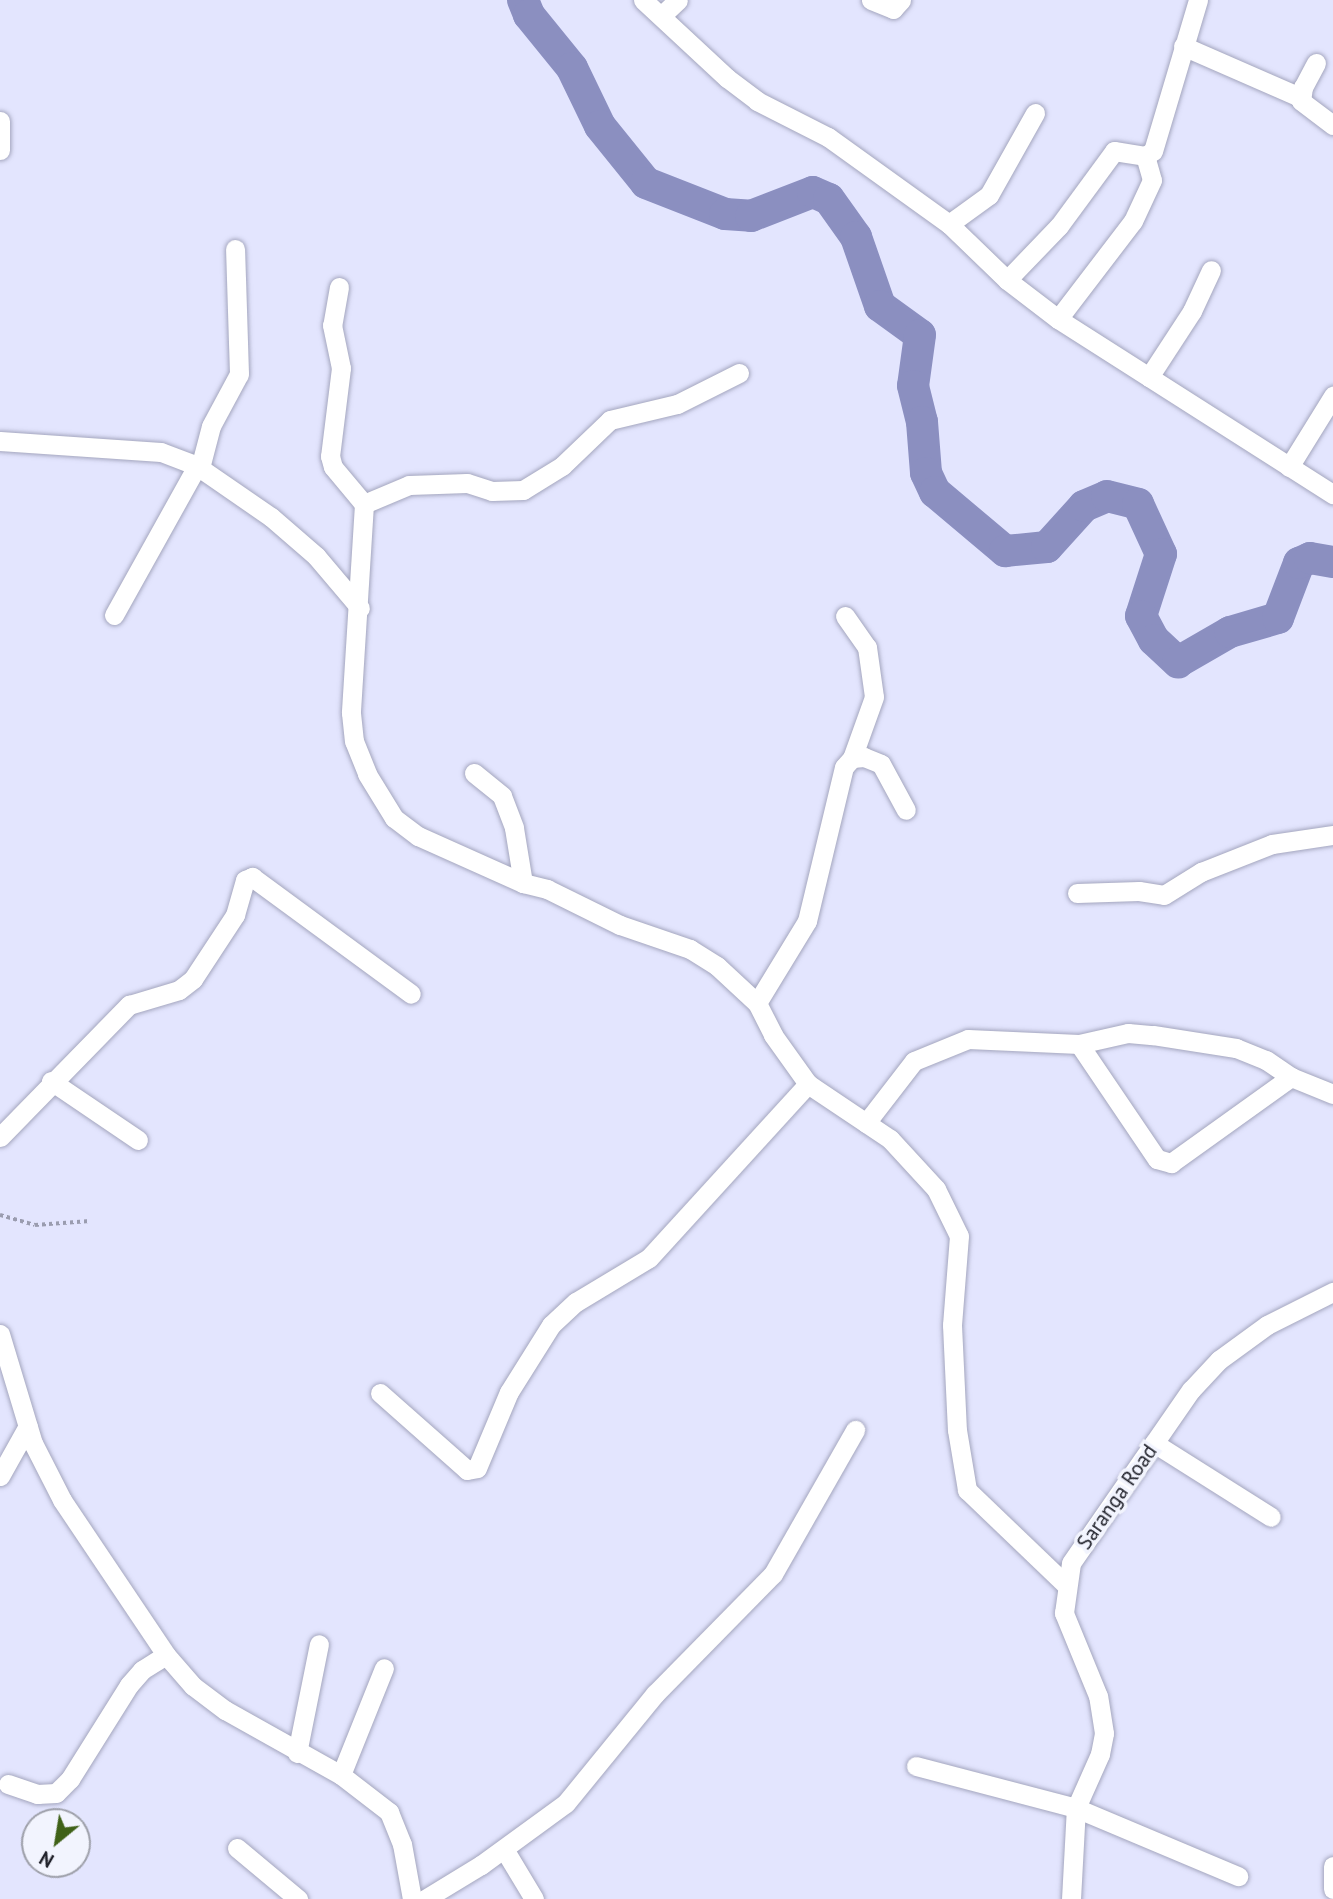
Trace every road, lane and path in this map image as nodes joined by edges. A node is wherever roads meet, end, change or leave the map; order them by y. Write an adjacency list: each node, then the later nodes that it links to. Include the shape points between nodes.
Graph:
1 (643, 0): 6 (street)
2 (678, 0): 6 (street)
3 (871, 0): 4 (street, via 893,9)
4 (901, 0)
5 (1198, 0): 7 (street)
6 (660, 16): 15 (street, via 757,101 828,137)
7 (1183, 46): 9 (street); 14 (street, via 1159,142)
8 (1316, 63): 9 (street)
9 (1300, 97): 12 (street, via 1302,105)
10 (1035, 113): 15 (street, via 989,195)
11 (0, 121): 13 (street)
12 (1333, 125)
13 (0, 150)
14 (1145, 156): 18 (street, via 1114,151 1059,226); 20 (street, via 1152,180 1133,221)
15 (949, 224): 18 (street)
16 (235, 250): 25 (street, via 239,374 211,426)
17 (1211, 270): 22 (street, via 1192,311)
18 (1007, 280): 20 (street)
19 (339, 287): 28 (street, via 332,325 341,368 330,456 333,467)
20 (1058, 319): 22 (street)
21 (739, 373): 28 (street, via 677,404 610,420 562,466 523,490 492,491 467,483 409,485)
22 (1149, 377): 26 (street)
23 (1333, 396): 26 (street)
24 (0, 441): 25 (street, via 161,452)
25 (198, 467): 29 (street, via 239,493 307,548); 30 (street)
26 (1289, 467): 27 (street)
27 (1333, 494)
28 (363, 504): 29 (street)
29 (360, 608): 36 (street, via 351,713 354,741 367,774 394,818 418,836)
30 (114, 615)
31 (845, 616): 32 (street, via 867,647 874,697)
32 (852, 758): 34 (street, via 881,764); 39 (street, via 844,767 807,921)
33 (474, 773): 36 (street, via 502,796 514,828)
34 (906, 810)
35 (1333, 835): 37 (street, via 1272,844 1201,872 1164,895)
36 (523, 883): 39 (street, via 690,949 717,966)
37 (1077, 893)
38 (411, 995): 42 (street, via 252,877 245,880 235,915 193,979 179,990 129,1006)
39 (757, 1003): 43 (street)
40 (1079, 1044): 41 (street, via 1128,1033 1153,1035 1236,1048 1266,1059); 41 (street, via 1157,1159 1171,1163); 45 (street, via 996,1038 943,1046 905,1069)
41 (1291, 1077): 44 (street)
42 (51, 1081): 46 (street); 47 (street)
43 (808, 1084): 45 (street); 52 (street, via 649,1258 576,1302 551,1325 509,1392 477,1468 467,1470)
44 (1333, 1094)
45 (866, 1123): 58 (street, via 890,1139 936,1189 959,1236 952,1325 957,1430 967,1490 974,1502)
46 (0, 1137)
47 (138, 1140)
48 (0, 1215): 49 (path, via 35,1225)
49 (90, 1222)
50 (1333, 1292): 55 (street, Saranga Road, via 1267,1325 1219,1360)
51 (0, 1334): 53 (street)
52 (380, 1393)
53 (27, 1426): 56 (street); 60 (street, via 82,1534)
54 (855, 1430): 68 (street, via 773,1574 655,1694 566,1803)
55 (1154, 1443): 57 (street); 58 (street, Saranga Road, via 1085,1539)
56 (0, 1476)
57 (1271, 1517)
58 (1065, 1584): 66 (street, Saranga Road, via 1065,1613 1098,1696 1104,1733 1100,1754)
59 (319, 1644): 62 (street)
60 (166, 1655): 62 (street, via 193,1686); 65 (street, via 129,1685 70,1779 56,1793 37,1794)
61 (384, 1668): 64 (street)
62 (298, 1754): 64 (street)
63 (916, 1766): 66 (street)
64 (341, 1775): 73 (street, via 389,1812 402,1844)
65 (8, 1784)
66 (1076, 1808): 70 (street); 76 (street, Saranga Road)
67 (237, 1848): 72 (street)
68 (504, 1849): 74 (street); 75 (street)
69 (1333, 1866): 71 (street)
70 (1238, 1877)
71 (1333, 1889)
72 (299, 1899)
73 (412, 1899)
74 (425, 1899)
75 (534, 1899)
76 (1071, 1899)

